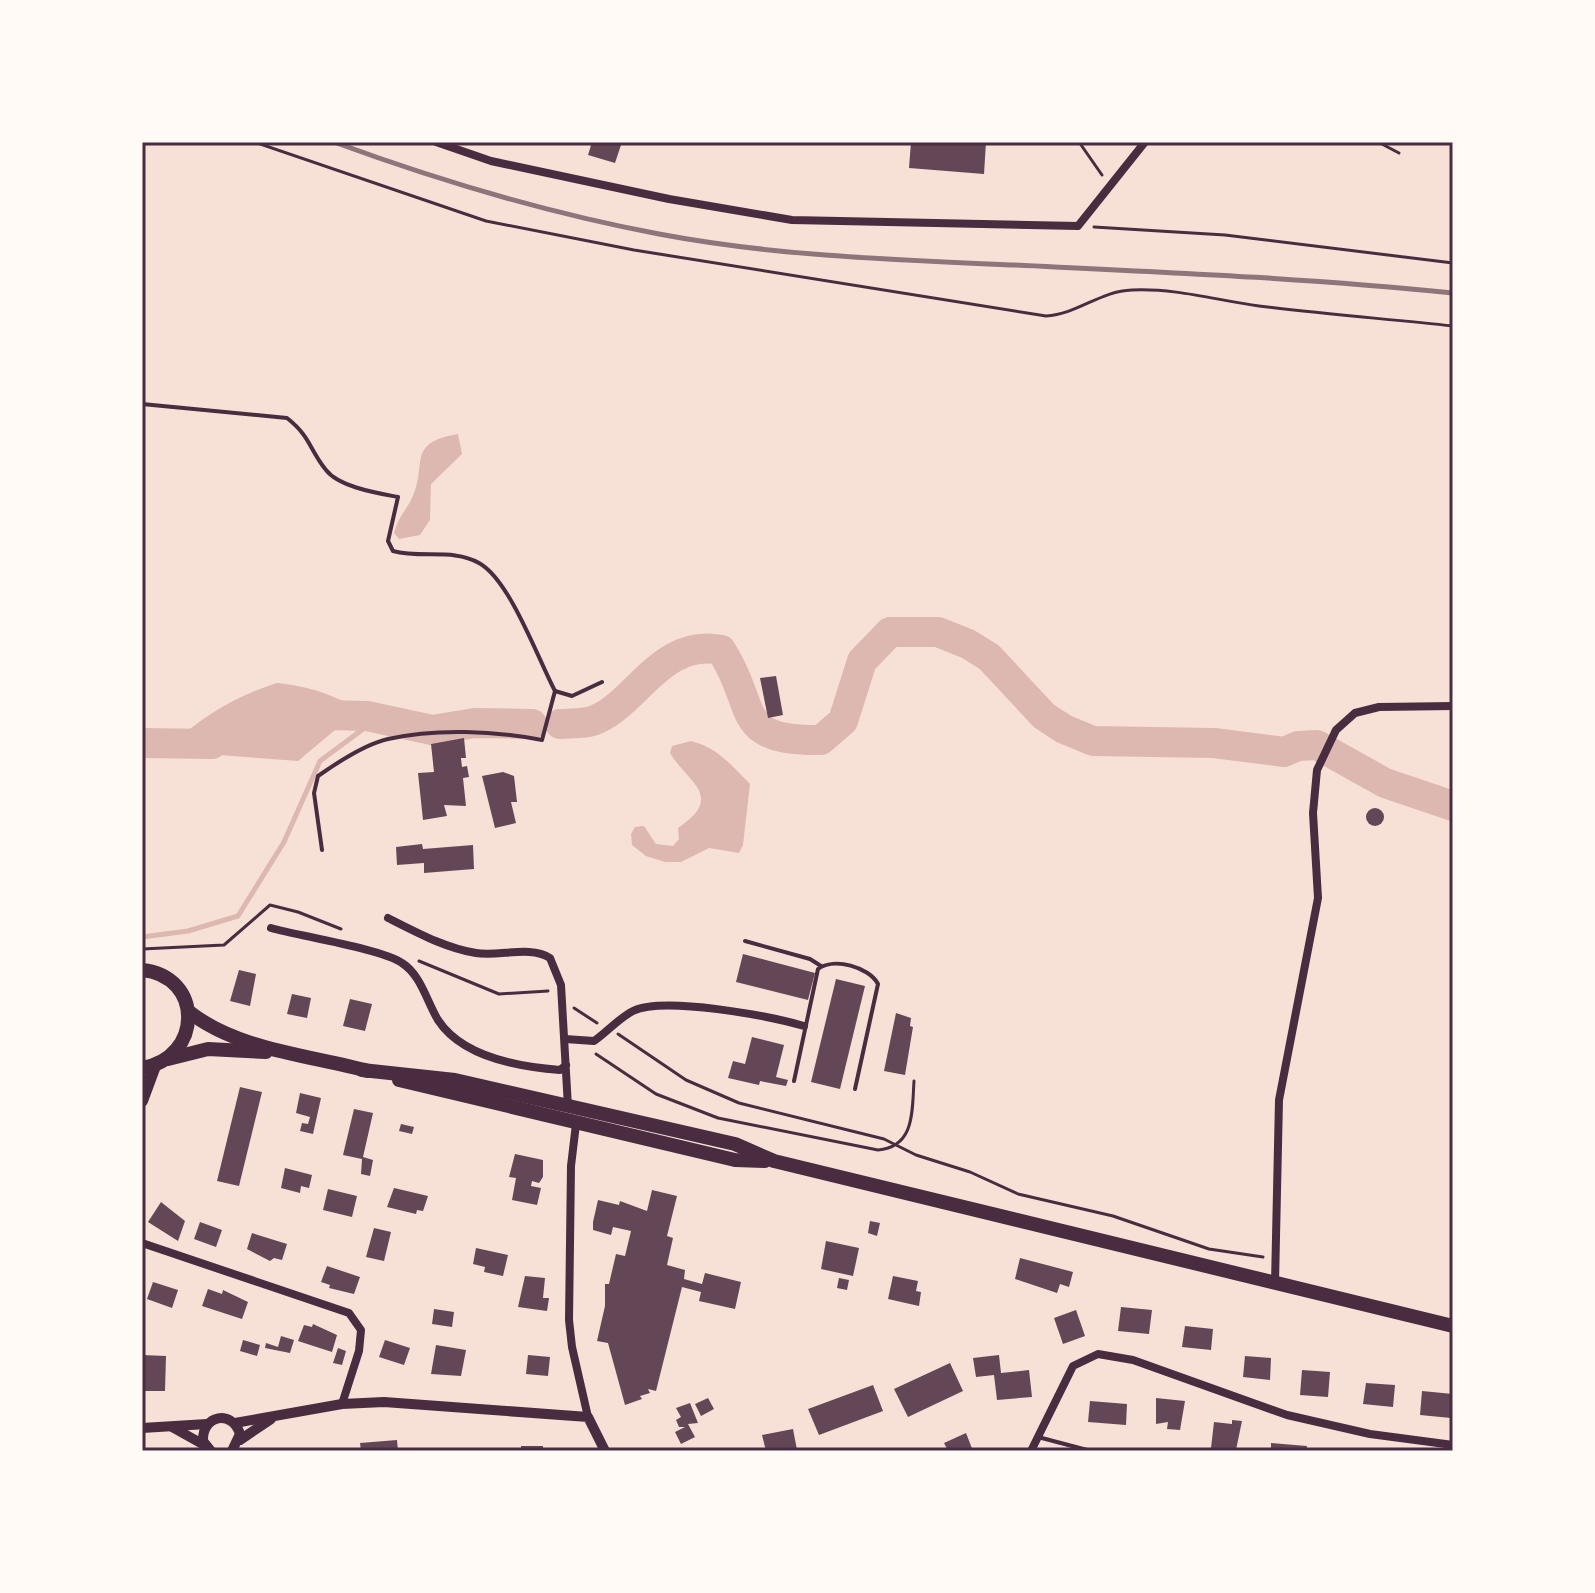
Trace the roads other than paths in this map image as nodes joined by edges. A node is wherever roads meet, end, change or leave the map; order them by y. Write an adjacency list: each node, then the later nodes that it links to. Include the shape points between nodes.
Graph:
1 (436, 142): 2 (street, via 491,161 792,220 1078,226)
2 (1145, 142)
3 (142, 404): 5 (lane, via 287,418 306,433 327,472 367,491 398,497 388,541 393,551 480,563 500,583)
4 (602, 682): 5 (lane, via 572,696)
5 (555, 691): 7 (lane, via 542,740 499,732 386,739 325,771 318,776 314,793)
6 (1453, 706): 28 (street, via 1367,708 1336,730 1317,770 1313,813 1318,898 1279,1100)
7 (322, 850)
8 (388, 918): 15 (street, via 467,951 545,955 555,963)
9 (271, 928): 18 (street, via 401,961 439,1020 465,1045 545,1069)
10 (745, 941): 11 (lane)
11 (821, 966): 14 (lane); 21 (lane, via 858,969 878,984)
12 (142, 970): 13 (main road, via 174,983)
13 (188, 1011): 16 (main road, via 223,1032); 17 (main road, via 185,1038)
14 (804, 1026): 15 (street, via 758,1015 655,1007 635,1010 594,1041); 20 (lane)
15 (565, 1039): 18 (street)
16 (300, 1056): 17 (main road, via 208,1049); 19 (main road)
17 (155, 1064): 22 (main road)
18 (566, 1065): 23 (street)
19 (362, 1070): 23 (main road, via 455,1080); 24 (main road)
20 (794, 1081)
21 (855, 1089)
22 (142, 1101)
23 (569, 1106): 24 (street, via 555,1116); 26 (main road, via 735,1144)
24 (541, 1116): 25 (main road)
25 (576, 1124): 26 (main road, via 735,1160); 32 (street, via 569,1320)
26 (774, 1161): 28 (main road)
27 (142, 1243): 30 (street, via 349,1313 361,1330)
28 (1275, 1283): 29 (main road)
29 (1453, 1326)
30 (342, 1404): 31 (street); 32 (street, via 384,1402)
31 (276, 1415): 33 (street); 39 (street)
32 (588, 1417): 41 (street)
33 (235, 1423): 34 (street, via 218,1418); 39 (street)
34 (207, 1424): 35 (street); 40 (street, via 203,1435)
35 (170, 1426): 36 (street); 40 (street)
36 (142, 1428)
37 (1038, 1437): 38 (street, via 1073,1366 1098,1354 1133,1360 1301,1419); 42 (street); 43 (lane)
38 (1453, 1445)
39 (235, 1448)
40 (209, 1449)
41 (605, 1451)
42 (1031, 1451)
43 (1091, 1451)

